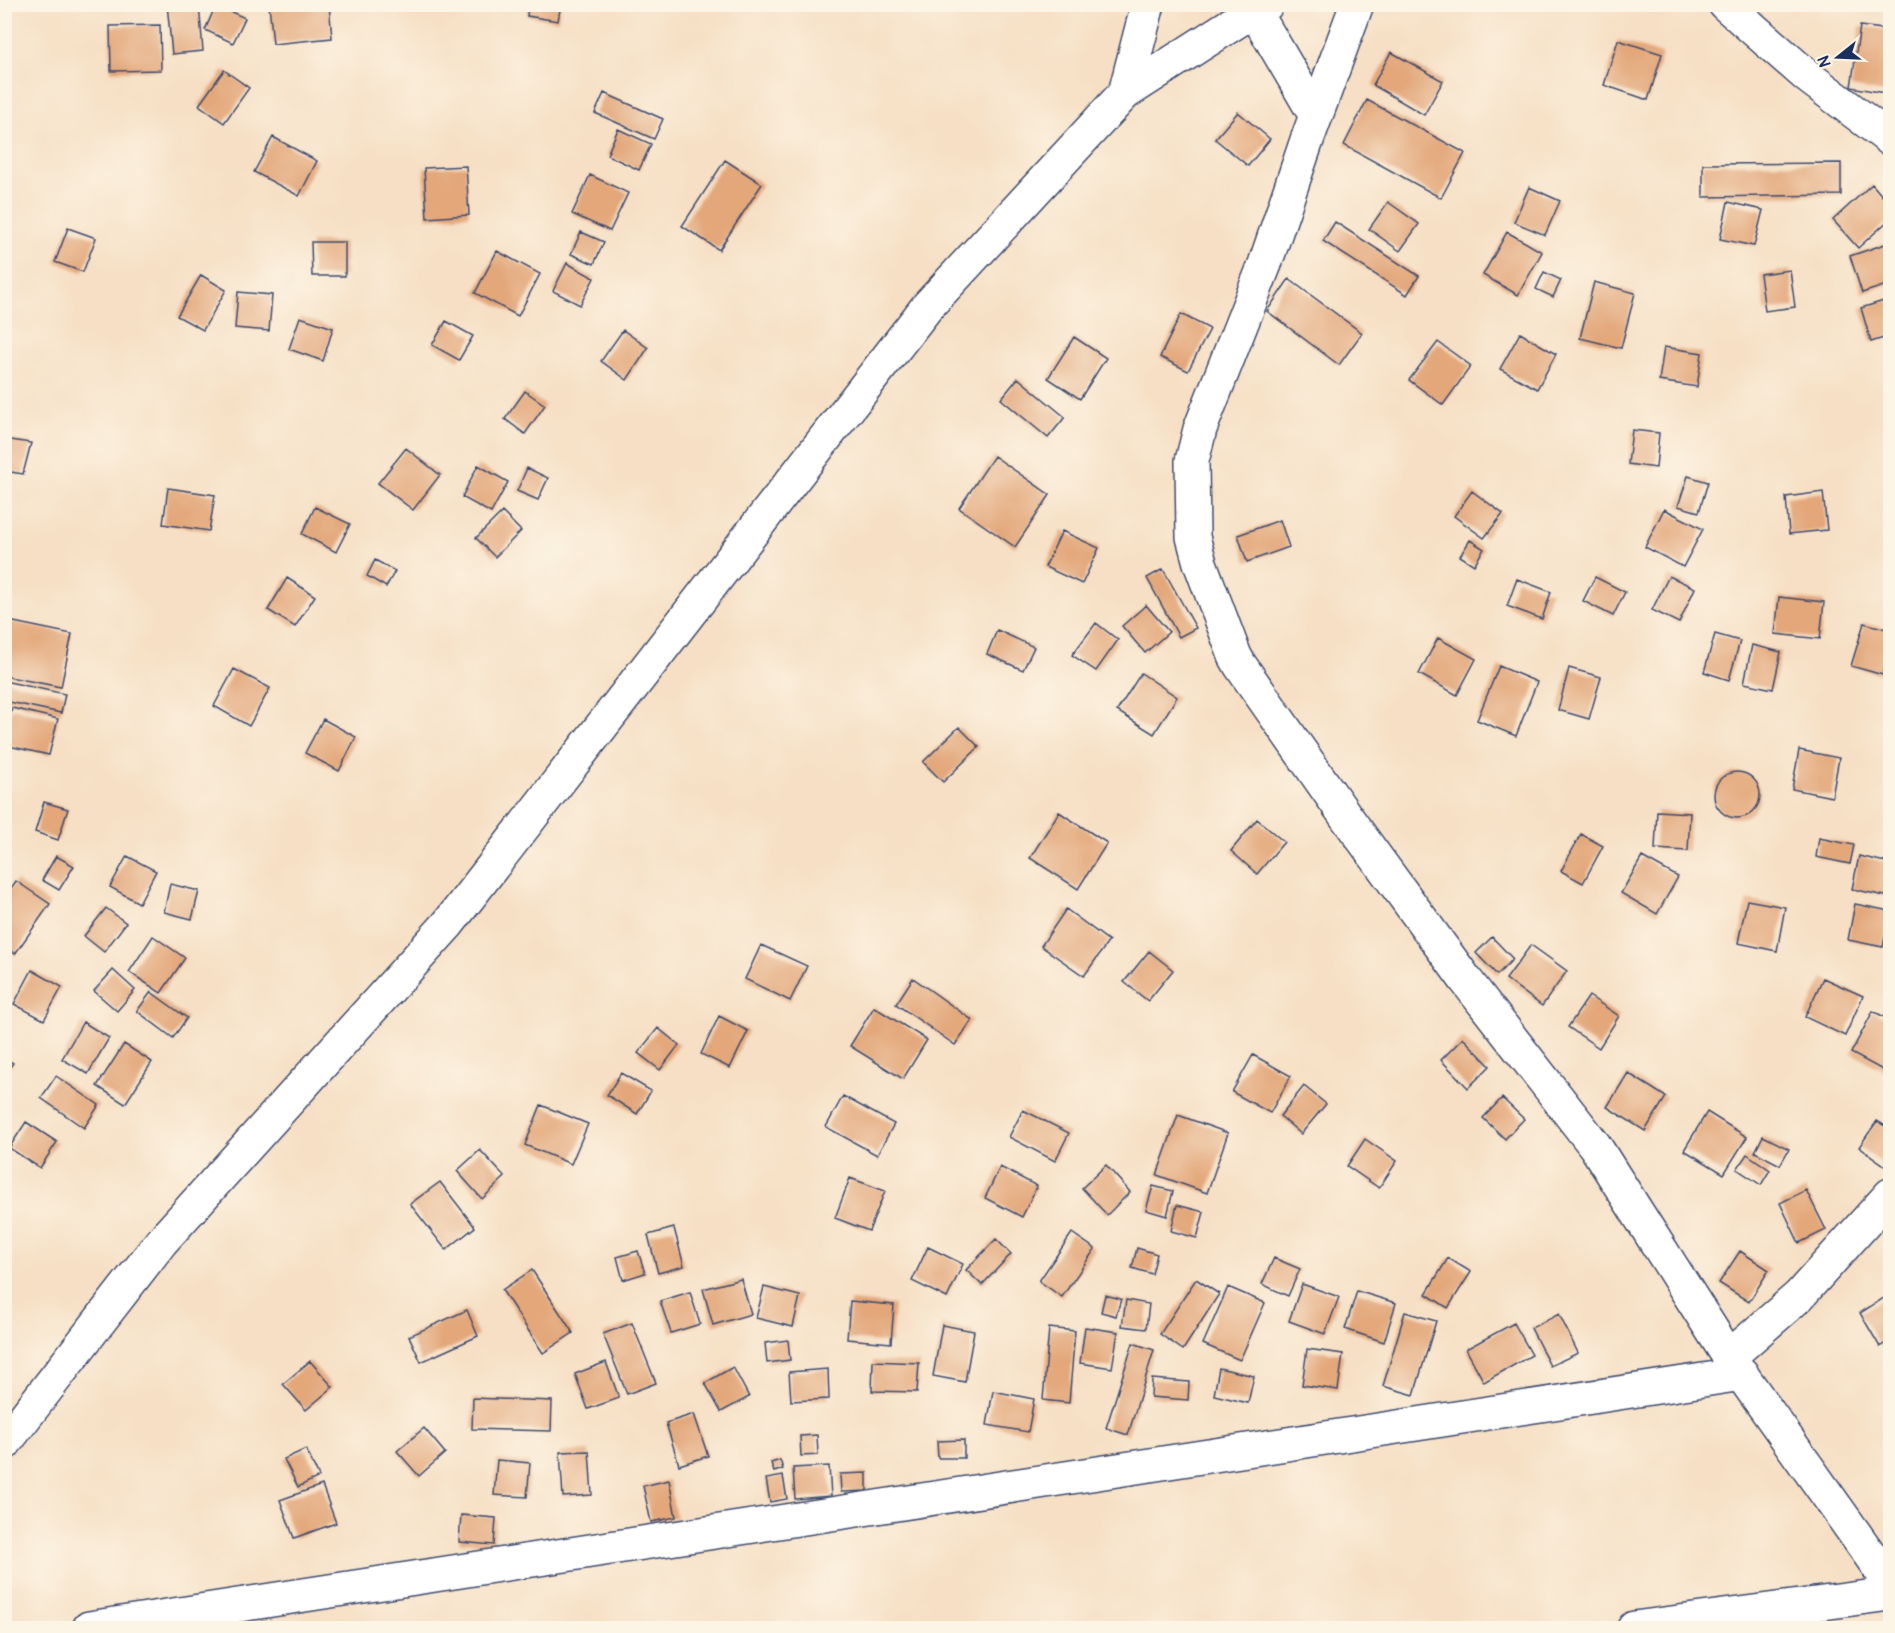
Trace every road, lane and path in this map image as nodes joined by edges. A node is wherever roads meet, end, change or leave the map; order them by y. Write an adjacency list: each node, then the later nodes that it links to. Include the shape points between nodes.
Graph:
1 (1148, 4): 5 (street)
2 (1358, 4): 6 (street)
3 (1725, 4): 7 (street, via 1807,76)
4 (1256, 6): 5 (street); 6 (street)
5 (1125, 93): 10 (street, via 927,307 448,924 161,1242)
6 (1316, 116): 9 (street, via 1196,445 1192,461 1193,537 1200,563 1240,665 1465,979 1595,1146)
7 (1890, 139)
8 (1890, 1195): 9 (street)
9 (1735, 1365): 11 (street, via 1887,1579); 13 (street)
10 (4, 1444)
11 (1890, 1590)
12 (1890, 1594): 14 (street)
13 (89, 1629)
14 (1634, 1629)

